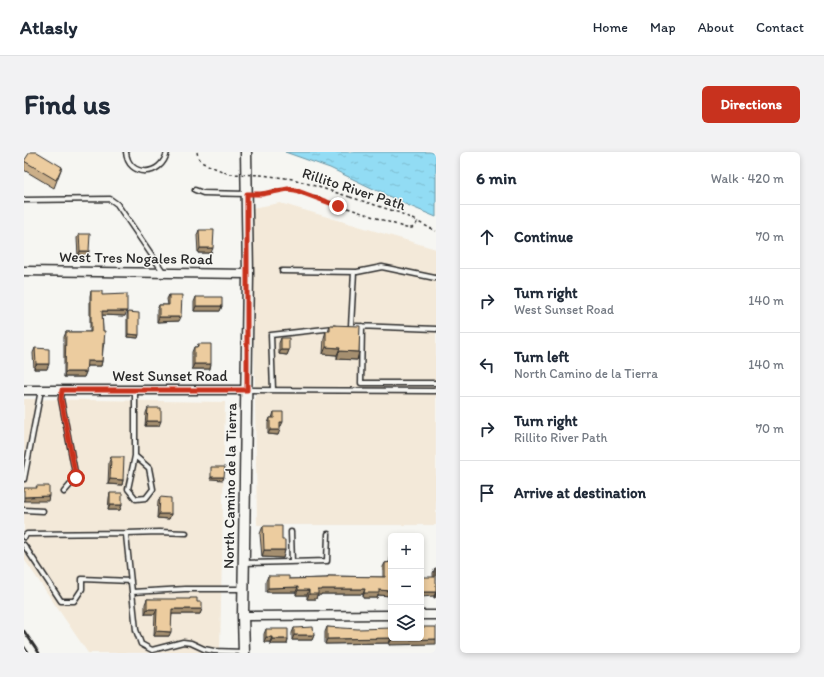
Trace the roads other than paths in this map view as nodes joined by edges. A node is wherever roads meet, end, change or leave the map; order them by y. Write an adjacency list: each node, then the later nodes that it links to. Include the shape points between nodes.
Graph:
1 (126, 152): 2 (lane, via 132,166 138,170 151,171 162,164)
2 (167, 152)
3 (246, 152): 5 (street, North Camino de la Tierra)
4 (195, 190): 5 (lane, via 203,193)
5 (247, 194): 11 (street, North Camino de la Tierra)
6 (24, 200): 10 (lane, via 110,199)
7 (24, 271): 10 (street, West Tres Nogales Road)
8 (282, 271): 9 (lane)
9 (354, 272): 12 (lane, via 382,267); 13 (lane)
10 (164, 273): 11 (street, West Tres Nogales Road)
11 (248, 274): 23 (street, North Camino de la Tierra)
12 (436, 278)
13 (351, 326): 14 (lane); 15 (lane)
14 (362, 326): 17 (lane); 18 (lane, via 361,383)
15 (344, 327)
16 (336, 328): 24 (lane, via 271,335)
17 (436, 330)
18 (436, 383)
19 (24, 390): 20 (street, West Sunset Road)
20 (41, 390): 21 (street, West Sunset Road); 27 (lane)
21 (62, 390): 22 (street, West Sunset Road); 28 (lane, via 61,399 76,478)
22 (135, 390): 23 (street, West Sunset Road); 26 (lane)
23 (247, 390): 24 (lane, West Sunset Road); 38 (street, North Camino de la Tierra)
24 (273, 390): 25 (lane, West Sunset Road)
25 (436, 391)
26 (135, 456): 26 (lane, via 149,468 154,488 146,498 136,499 128,489)
27 (24, 480)
28 (64, 492)
29 (24, 510): 30 (lane)
30 (43, 510)
31 (291, 532): 37 (lane)
32 (127, 533): 33 (lane); 35 (lane, via 27,534); 39 (lane)
33 (186, 533)
34 (328, 534): 37 (lane, via 327,561)
35 (24, 537)
36 (24, 545): 39 (lane, via 61,601 74,601 82,589 82,579)
37 (292, 562): 38 (lane)
38 (244, 563): 40 (street, North Camino de la Tierra)
39 (131, 582): 41 (lane)
40 (243, 590): 41 (lane, via 186,589); 45 (street, North Camino de la Tierra)
41 (132, 592): 46 (lane, via 136,630 141,644)
42 (388, 615): 45 (street)
43 (424, 615): 44 (street)
44 (436, 615)
45 (243, 616): 47 (street, North Camino de la Tierra)
46 (160, 651): 47 (lane, via 183,642 214,651)
47 (244, 652)

